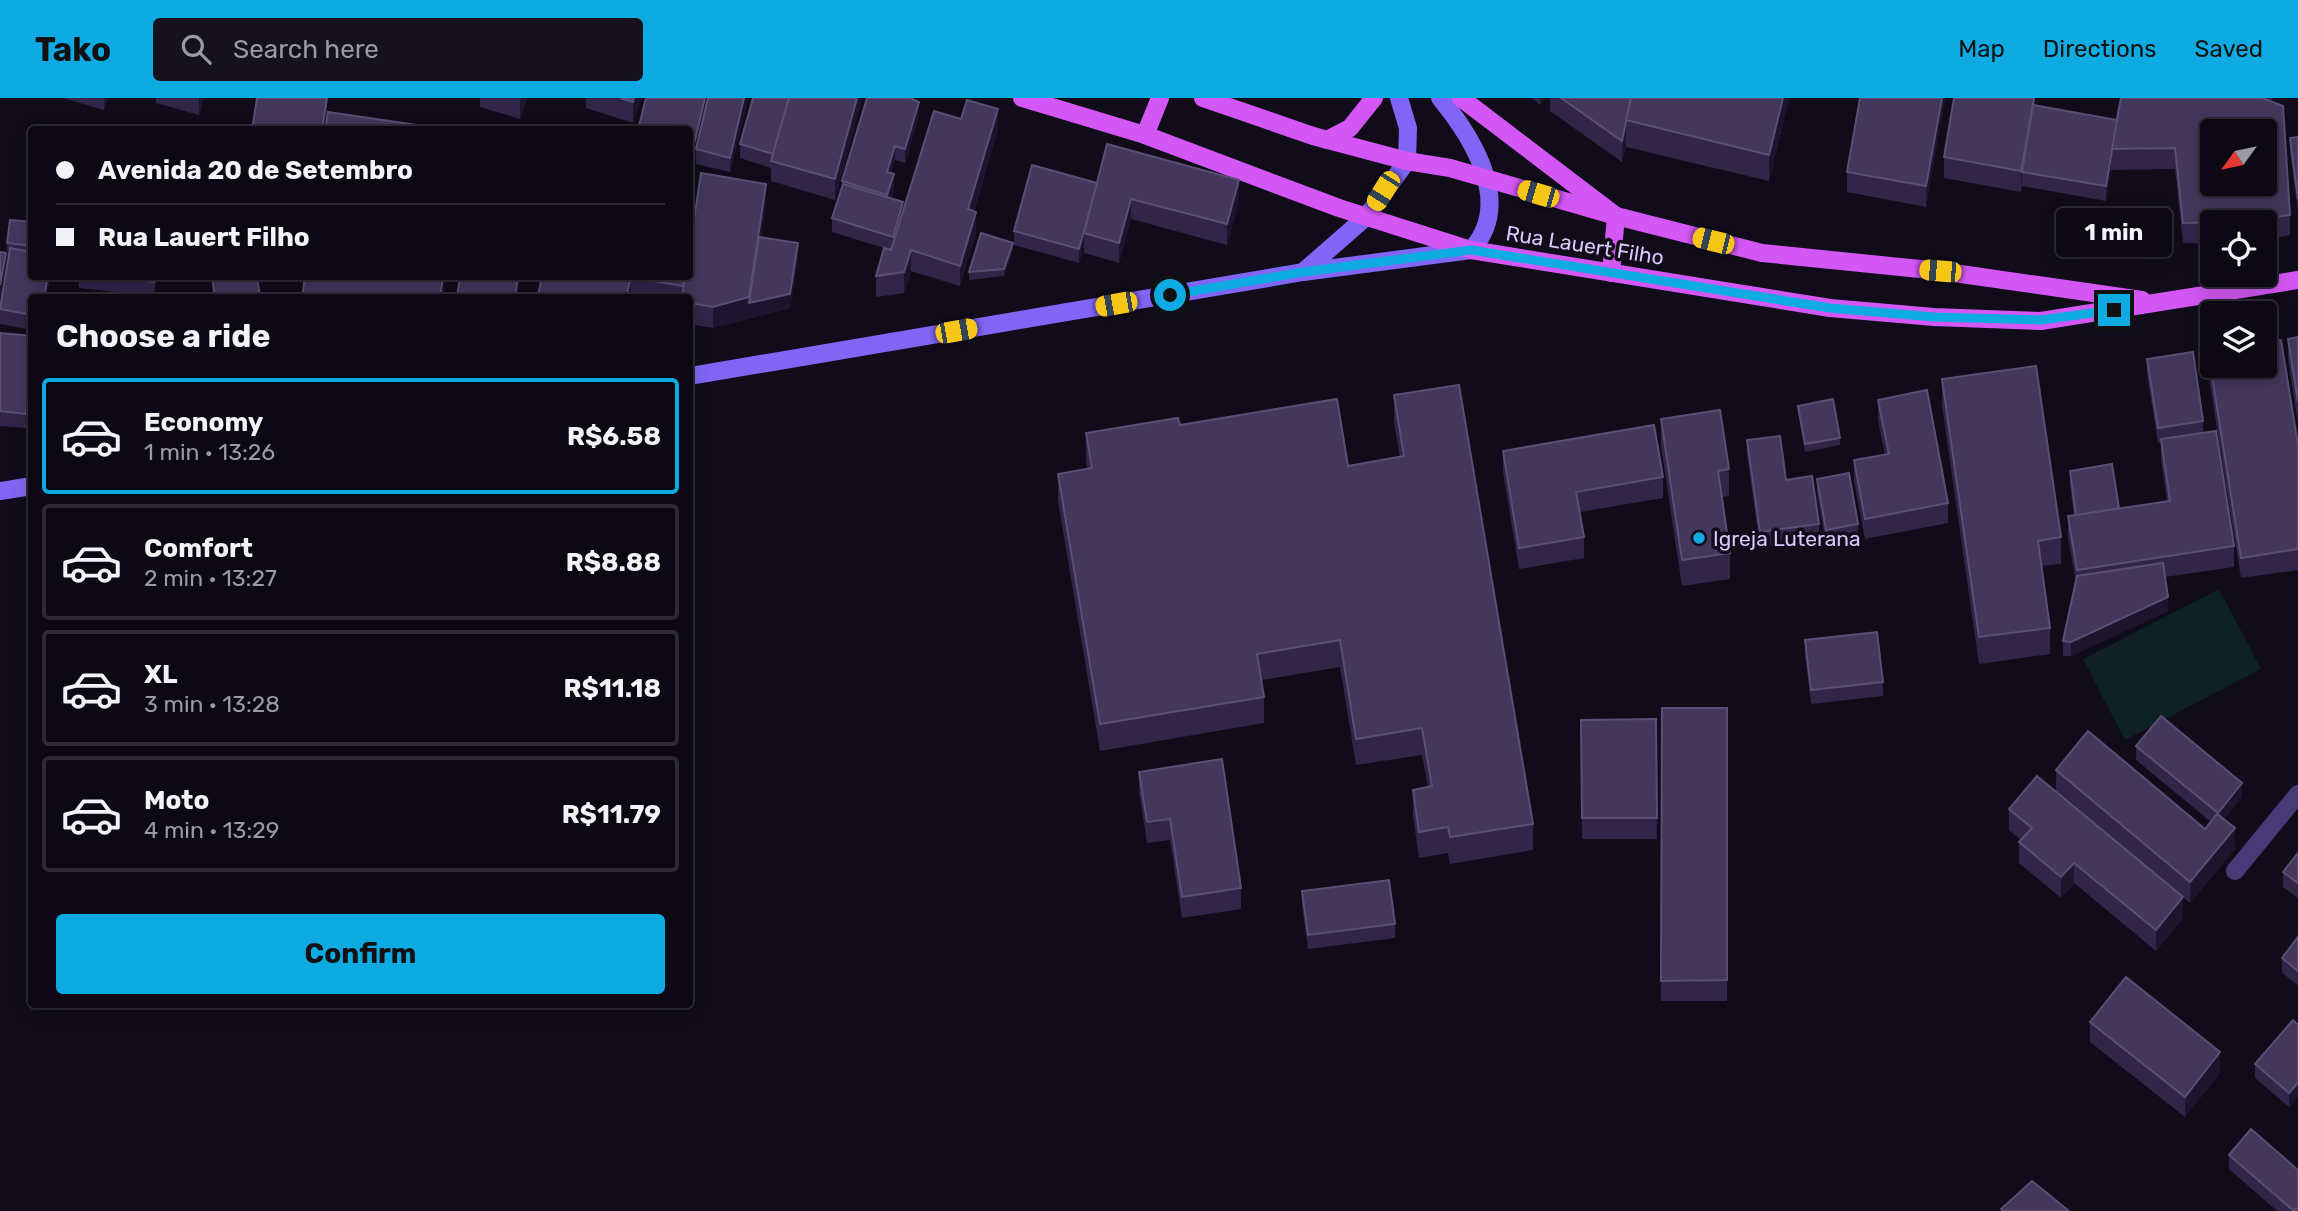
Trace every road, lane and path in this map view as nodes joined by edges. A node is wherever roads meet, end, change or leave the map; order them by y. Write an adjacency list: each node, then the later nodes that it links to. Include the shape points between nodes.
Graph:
1 (1022, 98): 8 (main road, Rua Lauert Filho)
2 (1160, 98): 8 (main road)
3 (1203, 98): 9 (main road, Rua Lauert Filho)
4 (1374, 98): 9 (main road, via 1350,128)
5 (1399, 98): 10 (street, via 1408,128)
6 (1440, 98): 11 (street, via 1458,120)
7 (1461, 98): 12 (main road)
8 (1145, 135): 13 (main road, Rua Lauert Filho)
9 (1327, 140): 10 (main road, Rua Lauert Filho)
10 (1407, 161): 11 (main road, Rua Lauert Filho); 13 (street)
11 (1487, 178): 12 (main road, Rua Lauert Filho); 14 (street, via 1491,212)
12 (1616, 216): 16 (main road); 18 (main road, Rua Lauert Filho, via 1762,253 1940,271)
13 (1366, 217): 14 (main road, Rua Lauert Filho); 15 (street)
14 (1471, 250): 15 (street); 16 (main road, Rua Lauert Filho)
15 (1303, 272): 19 (street)
16 (1611, 273): 18 (main road, Rua Lauert Filho, via 1830,308 1934,317 2041,320)
17 (2298, 280): 18 (main road, Rua Lauert Filho)
18 (2163, 303)
19 (693, 375)
20 (28, 487): 21 (street)
21 (0, 491)
22 (2298, 794): 23 (lane)
23 (2235, 872)

